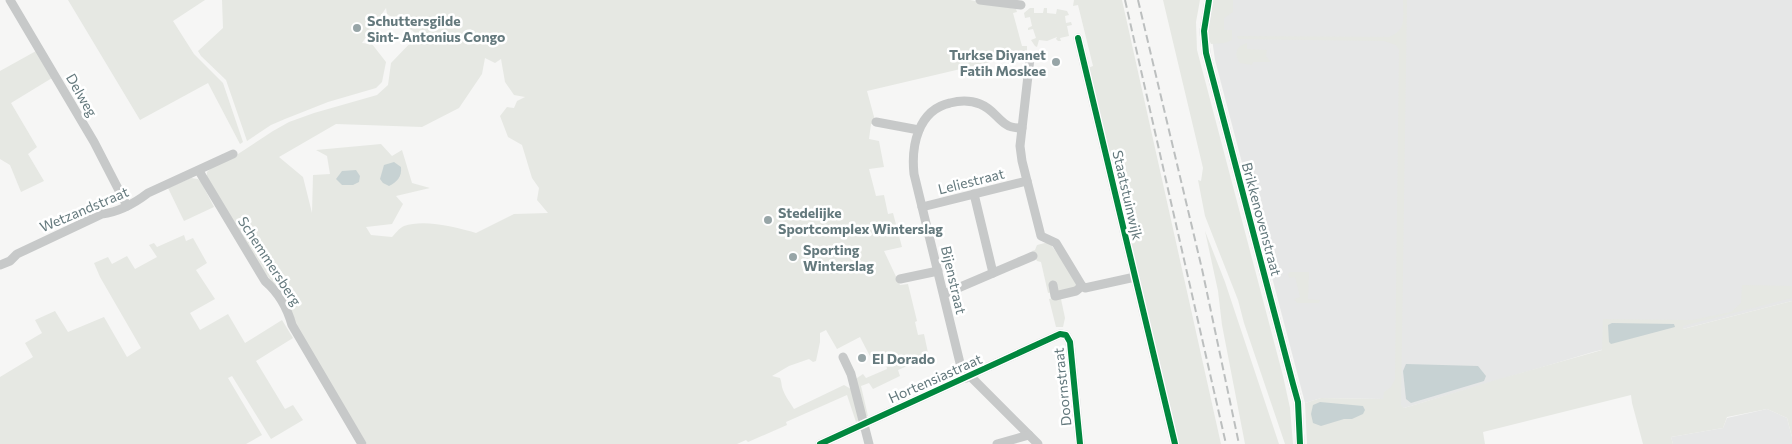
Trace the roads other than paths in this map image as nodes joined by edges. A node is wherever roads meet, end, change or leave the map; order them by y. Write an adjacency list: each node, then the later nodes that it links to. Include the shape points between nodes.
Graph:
1 (10, 0): 14 (street, Delweg, via 94,142)
2 (980, 0): 4 (street)
3 (1209, 0): 37 (street, Brikkenovenstraat, via 1204,31 1206,53 1298,402)
4 (1021, 5)
5 (1078, 38): 20 (street, Staatstuinwijk)
6 (1030, 58): 8 (street)
7 (876, 122): 9 (street)
8 (1022, 128): 9 (street, Bijenstraat, via 1009,127 982,105 958,101 932,112); 12 (street, via 1020,146)
9 (919, 130): 15 (street, Bijenstraat, via 913,162)
10 (233, 154): 11 (street, Wetzandstraat)
11 (199, 170): 14 (street, Wetzandstraat); 30 (street, Schemmersberg, via 265,281 286,307 292,325)
12 (1027, 182): 13 (street, Leliestraat); 23 (street, via 1041,236 1056,243)
13 (974, 194): 15 (street, Leliestraat); 19 (street)
14 (127, 206): 17 (street, Wetzandstraat, via 102,214)
15 (922, 206): 18 (street, Bijenstraat)
16 (1033, 256): 19 (street)
17 (0, 265)
18 (938, 271): 21 (street); 24 (street, Bijenstraat)
19 (994, 273): 24 (street)
20 (1135, 276): 23 (street, via 1085,288); 36 (street, Staatstuinwijk)
21 (900, 280)
22 (1053, 285): 23 (street, via 1055,296)
23 (1082, 286)
24 (944, 294): 27 (street, Bijenstraat, via 960,363)
25 (1060, 334): 27 (street, Hortensiastraat); 35 (street, Doornstraat, via 1070,342)
26 (843, 357): 28 (street, via 851,374)
27 (968, 377): 28 (street, Hortensiastraat); 29 (street, Bijenstraat)
28 (864, 424): 31 (street, Hortensiastraat); 32 (street)
29 (1029, 435): 33 (street); 34 (street, Bijenstraat)
30 (357, 442)
31 (820, 444)
32 (869, 444)
33 (997, 444)
34 (1038, 444)
35 (1080, 444)
36 (1175, 444)
37 (1300, 444)

